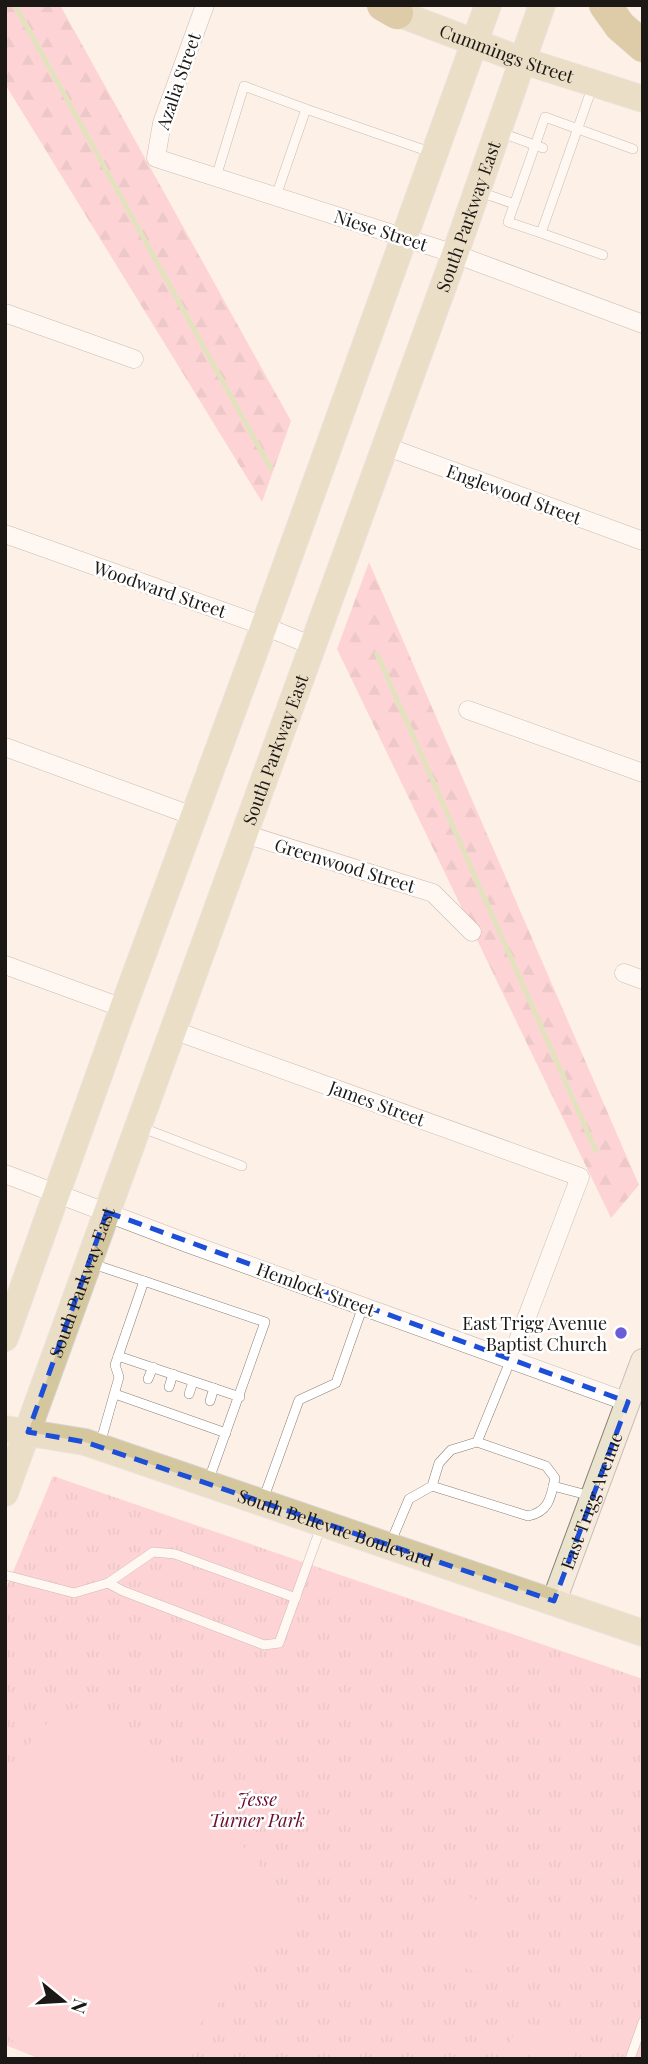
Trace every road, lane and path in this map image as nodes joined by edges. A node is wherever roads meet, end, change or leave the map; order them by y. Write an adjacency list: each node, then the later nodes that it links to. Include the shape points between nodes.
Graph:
1 (205, 5): 17 (street, Azalia Street, via 162,123)
2 (488, 5): 6 (main road)
3 (542, 5): 8 (main road, South Parkway East)
4 (605, 5): 7 (highway)
5 (384, 8): 6 (main road, Cummings Street)
6 (475, 43): 8 (main road, Cummings Street); 16 (main road)
7 (643, 46)
8 (522, 60): 9 (main road, Cummings Street); 13 (main road, South Parkway East)
9 (593, 83): 10 (main road, Cummings Street); 12 (lane)
10 (643, 99)
11 (306, 109): 16 (lane); 18 (lane, via 244,86); 20 (lane)
12 (578, 128): 14 (lane, via 545,117); 15 (lane); 22 (lane)
13 (497, 131): 14 (lane); 19 (main road, South Parkway East)
14 (539, 146): 21 (lane)
15 (634, 149)
16 (435, 154): 23 (main road)
17 (156, 158): 18 (street, Niese Street)
18 (216, 177): 20 (street, Niese Street)
19 (476, 190): 21 (lane); 24 (main road, South Parkway East)
20 (276, 196): 23 (street, Niese Street)
21 (514, 204): 22 (lane, via 508,222)
22 (541, 233): 25 (lane)
23 (405, 237): 24 (street, Niese Street); 32 (main road)
24 (455, 254): 27 (street, Niese Street); 29 (main road, South Parkway East)
25 (603, 255)
26 (5, 313): 28 (street)
27 (643, 324)
28 (134, 359)
29 (385, 446): 31 (street, Englewood Street); 33 (main road, South Parkway East)
30 (5, 534): 32 (street, Woodward Street)
31 (643, 541)
32 (264, 626): 33 (street, Woodward Street); 37 (main road)
33 (313, 646): 38 (main road, South Parkway East)
34 (468, 710): 36 (street)
35 (5, 747): 37 (street)
36 (643, 773)
37 (193, 816): 43 (main road)
38 (245, 834): 39 (street, Greenwood Street, via 433,893); 44 (main road, South Parkway East)
39 (472, 932)
40 (5, 965): 43 (street)
41 (624, 973): 42 (street)
42 (643, 980)
43 (123, 1009): 48 (main road)
44 (173, 1030): 45 (main road, South Parkway East); 55 (street, James Street, via 580,1177)
45 (139, 1127): 46 (lane); 49 (main road, South Parkway East)
46 (242, 1166)
47 (5, 1174): 48 (street, Hemlock Street)
48 (57, 1193): 49 (street, Hemlock Street); 53 (main road)
49 (107, 1212): 50 (main road, South Parkway East); 52 (street, Hemlock Street)
50 (89, 1263): 51 (lane); 68 (main road, South Parkway East)
51 (144, 1281): 54 (lane); 65 (lane, via 265,1322)
52 (363, 1306): 55 (street, Hemlock Street); 77 (lane, via 337,1384 299,1400)
53 (5, 1338)
54 (118, 1356): 57 (lane); 63 (lane, via 115,1365 120,1377)
55 (511, 1359): 67 (street, Hemlock Street); 70 (lane)
56 (643, 1361): 67 (street, East Trigg Avenue)
57 (153, 1367): 58 (lane); 59 (lane)
58 (173, 1374): 60 (lane); 61 (lane)
59 (148, 1379)
60 (193, 1381): 62 (lane); 64 (lane)
61 (169, 1387)
62 (214, 1388): 65 (lane); 66 (lane)
63 (115, 1394): 69 (lane); 71 (lane)
64 (189, 1394)
65 (240, 1397): 69 (lane)
66 (210, 1401)
67 (628, 1402): 76 (street, East Trigg Avenue)
68 (17, 1430): 71 (main road, South Bellevue Boulevard); 75 (main road, South Parkway East)
69 (226, 1433): 72 (lane)
70 (477, 1442): 73 (lane, via 451,1450 439,1463); 74 (lane, via 546,1466 555,1478)
71 (99, 1447): 72 (main road, South Bellevue Boulevard)
72 (207, 1483): 77 (main road, South Bellevue Boulevard)
73 (432, 1486): 74 (lane, via 528,1516 550,1503); 79 (lane, via 408,1499)
74 (554, 1486): 76 (lane)
75 (5, 1493)
76 (593, 1497): 83 (street, East Trigg Avenue)
77 (263, 1502): 78 (main road, South Bellevue Boulevard)
78 (322, 1522): 79 (main road, South Bellevue Boulevard); 82 (lane)
79 (389, 1545): 83 (main road, South Bellevue Boulevard)
80 (5, 1575): 81 (lane, via 74,1593)
81 (108, 1583): 82 (lane, via 153,1552 175,1554); 82 (lane, via 264,1645 279,1643)
82 (296, 1598)
83 (554, 1601): 84 (main road, South Bellevue Boulevard)
84 (643, 1633)
85 (643, 2022): 86 (lane)
86 (630, 2059)

